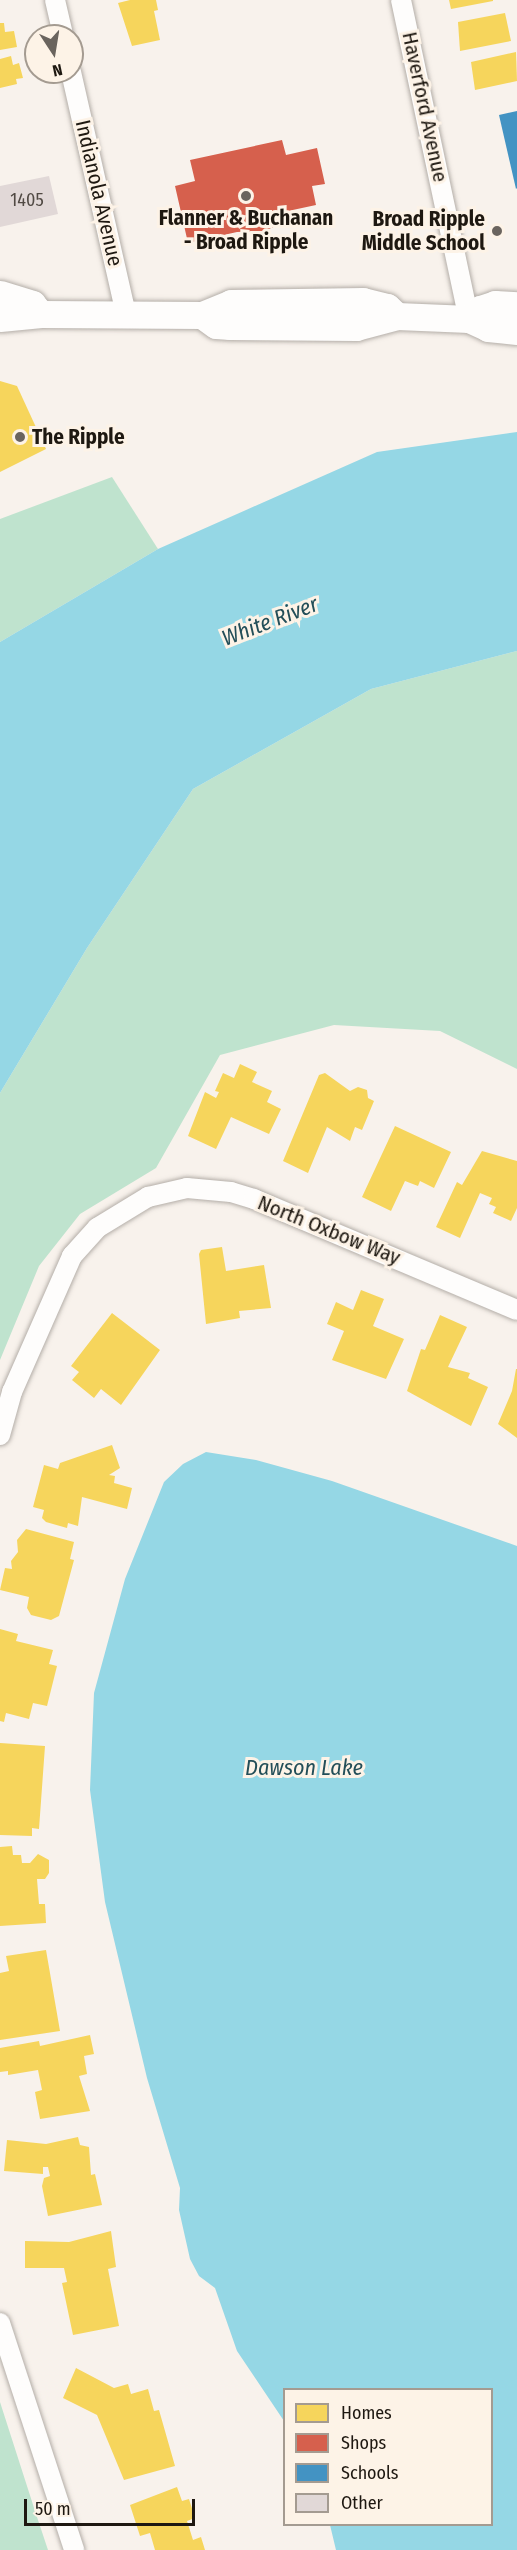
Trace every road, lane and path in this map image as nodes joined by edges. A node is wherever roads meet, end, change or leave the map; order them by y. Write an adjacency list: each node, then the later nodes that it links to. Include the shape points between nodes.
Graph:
1 (55, 0): 3 (street)
2 (401, 0): 10 (street, Haverford Avenue)
3 (60, 24)
4 (74, 84): 8 (street, Indianola Avenue)
5 (0, 294): 7 (street, via 32,304)
6 (517, 305): 10 (street, via 495,304 480,309)
7 (41, 314): 8 (street); 9 (street)
8 (126, 314): 10 (street, via 202,315 216,325 230,327 356,327 397,316)
9 (0, 318)
10 (469, 320): 11 (street, via 488,328)
11 (517, 331)
12 (517, 1310): 13 (street, North Oxbow Way, via 286,1209 231,1192 188,1188 134,1203 97,1228 72,1256 12,1392)
13 (0, 1436)
14 (0, 2323): 15 (street)
15 (74, 2550)

